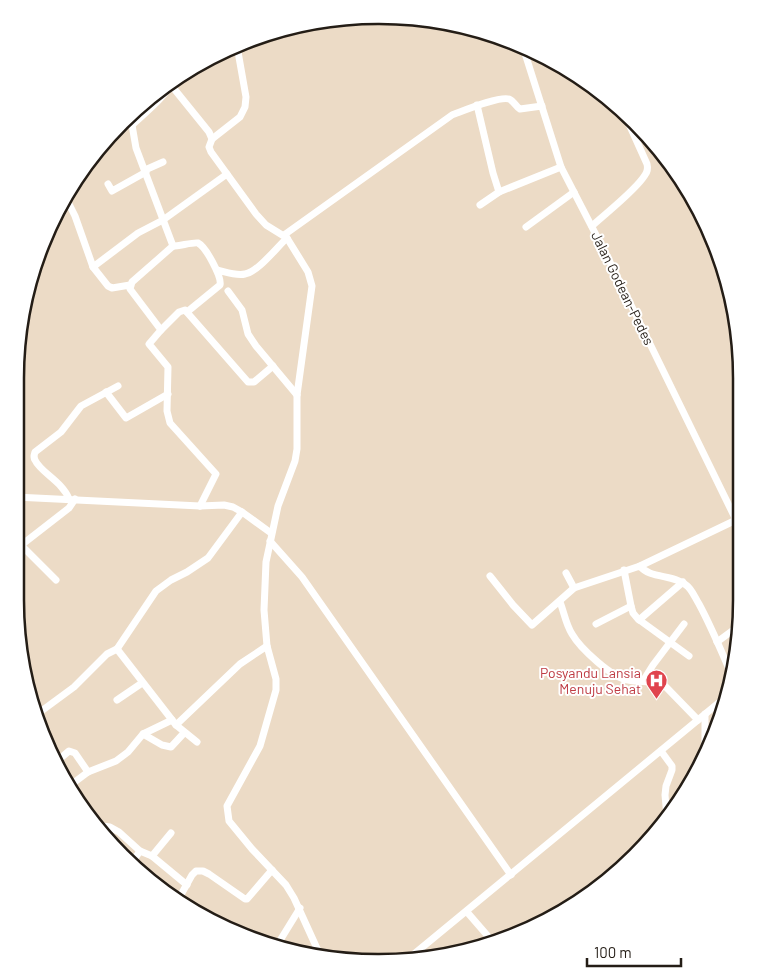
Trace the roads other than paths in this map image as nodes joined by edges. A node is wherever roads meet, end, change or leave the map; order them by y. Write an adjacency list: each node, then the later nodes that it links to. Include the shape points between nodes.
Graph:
1 (238, 53): 9 (street, via 245,107 240,117)
2 (527, 57): 5 (street, Jalan Godean-Pedes)
3 (176, 88): 9 (street)
4 (477, 105): 5 (street, via 506,98 520,110); 15 (street); 22 (street, via 452,115)
5 (542, 106): 11 (street, Jalan Godean-Pedes)
6 (139, 118): 7 (street)
7 (132, 125): 12 (street, via 136,148)
8 (632, 132): 20 (street, via 647,164 646,174)
9 (212, 139): 13 (street, via 211,152)
10 (163, 162): 12 (street)
11 (561, 167): 15 (street); 16 (street, Jalan Godean-Pedes)
12 (146, 171): 14 (street, via 112,191); 19 (street)
13 (227, 174): 19 (street); 22 (street, via 261,220)
14 (108, 184)
15 (499, 192): 18 (street)
16 (574, 192): 20 (street, Jalan Godean-Pedes); 21 (street)
17 (69, 204): 24 (street)
18 (480, 205)
19 (163, 220): 23 (street); 24 (street, via 138,233)
20 (592, 226): 39 (street, Jalan Godean-Pedes)
21 (526, 227)
22 (286, 236): 25 (street, via 248,274); 34 (street, via 308,272 312,286)
23 (173, 246): 25 (street, via 199,244); 26 (street)
24 (93, 267): 26 (street, via 112,288)
25 (217, 270): 28 (street, via 220,285)
26 (130, 285): 29 (street)
27 (228, 291): 30 (street, via 242,310 248,334)
28 (187, 312): 29 (street, via 179,312); 30 (street, via 248,382 254,382)
29 (160, 330): 33 (street, via 149,344 168,367)
30 (273, 366): 34 (street)
31 (118, 386): 32 (street)
32 (106, 392): 33 (street, via 126,418); 36 (street, via 81,406 61,432 34,455 36,462)
33 (168, 394): 37 (street, via 166,411 170,423 216,474)
34 (297, 395): 41 (street, via 295,461)
35 (24, 497): 36 (street)
36 (72, 499): 37 (street); 43 (street, via 69,508)
37 (200, 506): 38 (street, via 224,505)
38 (242, 512): 41 (street); 61 (street, via 208,558 156,591)
39 (733, 514)
40 (733, 524): 45 (street)
41 (271, 533): 42 (street)
42 (270, 541): 60 (street, via 264,610); 87 (street, via 302,577)
43 (24, 543)
44 (24, 553): 49 (street)
45 (640, 566): 46 (street); 50 (street, via 645,571)
46 (624, 570): 51 (street); 53 (street)
47 (566, 573): 51 (street)
48 (490, 576): 52 (street, via 532,624)
49 (56, 580)
50 (683, 582): 54 (street); 59 (street, via 690,588)
51 (574, 588): 52 (street)
52 (560, 602): 64 (street, via 572,634 582,647 622,679)
53 (630, 606): 54 (street); 55 (street)
54 (639, 620): 58 (street)
55 (596, 624)
56 (684, 624): 58 (street)
57 (731, 631): 59 (street)
58 (670, 642): 62 (street); 64 (street)
59 (717, 642): 63 (street)
60 (267, 646): 71 (street, via 240,664); 86 (street, via 276,679 274,700 260,746 233,792 227,813 238,834)
61 (117, 648): 65 (street); 68 (street)
62 (689, 656)
63 (727, 665)
64 (643, 681): 70 (street, via 665,686)
65 (142, 683): 66 (street); 71 (street)
66 (117, 700)
67 (717, 704): 69 (street)
68 (42, 711)
69 (705, 714): 70 (street); 74 (street)
70 (698, 720): 76 (street)
71 (174, 723): 72 (street); 73 (street)
72 (184, 733): 73 (street, via 171,747); 75 (street)
73 (143, 734): 78 (street, via 116,761)
74 (705, 737)
75 (197, 742)
76 (661, 751): 80 (street, via 672,766 666,786); 87 (street)
77 (61, 758): 78 (street, via 69,751 75,753)
78 (88, 772): 79 (street)
79 (74, 782)
80 (666, 807)
81 (107, 827): 83 (street, via 119,832)
82 (171, 833): 84 (street)
83 (140, 851): 84 (street); 85 (street)
84 (152, 856): 88 (street)
85 (136, 857)
86 (272, 870): 88 (street, via 245,900 203,871 196,871); 90 (street)
87 (511, 874): 91 (street)
88 (187, 885): 89 (street)
89 (181, 894)
90 (300, 908): 93 (street); 94 (street)
91 (467, 912): 92 (street); 95 (street)
92 (488, 936)
93 (280, 940)
94 (317, 948)
95 (417, 952)

